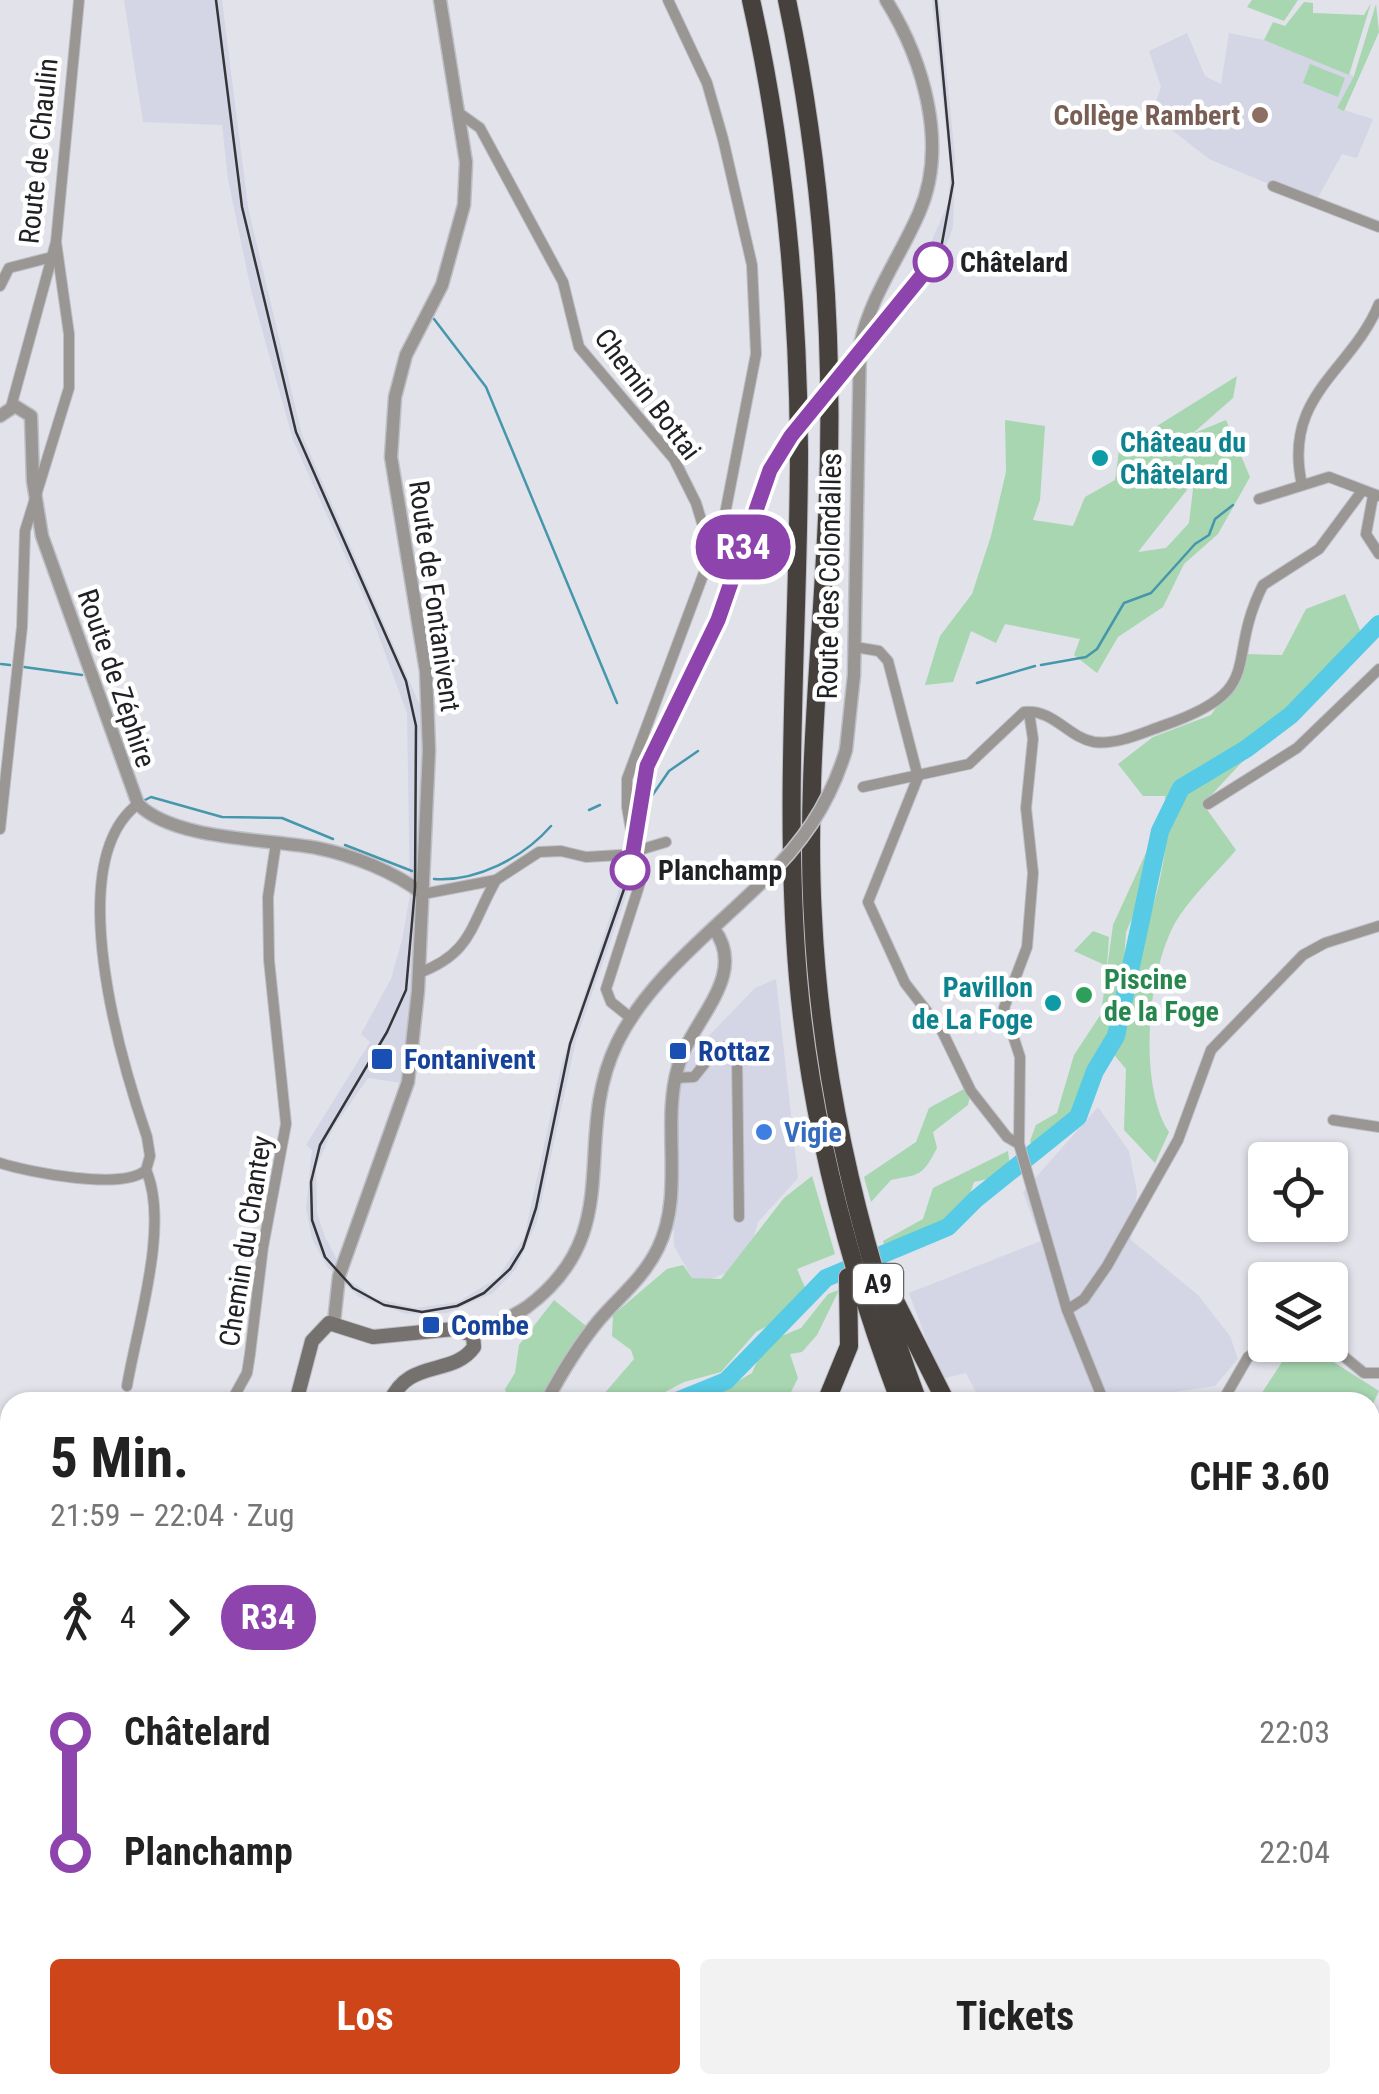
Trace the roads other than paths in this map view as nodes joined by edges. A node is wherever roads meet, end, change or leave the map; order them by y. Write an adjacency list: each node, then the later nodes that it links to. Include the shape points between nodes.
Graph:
1 (79, 0): 10 (street, Route de Chaulin)
2 (440, 0): 7 (street, Route de Fontanivent)
3 (668, 0): 19 (street, via 724,138 756,310 752,393 724,519)
4 (752, 0): 43 (highway, A9, via 793,285 799,448 793,886 806,1044)
5 (786, 0): 43 (highway, A9, via 825,282 828,492 812,882)
6 (886, 0): 21 (street, Route des Colondalles, via 906,33 933,142 920,211 868,308 860,346)
7 (459, 113): 19 (street, Chemin Bottai, via 480,128 563,282 579,347 674,458); 33 (street, Route de Fontanivent, via 466,162 456,244 406,355 391,457 426,670)
8 (1273, 186): 9 (street)
9 (1379, 228)
10 (56, 242): 11 (street, Route de Chaulin); 18 (street, via 69,334 68,388)
11 (52, 257): 12 (street, via 10,268); 14 (street, Route de Chaulin)
12 (0, 286)
13 (1379, 304): 15 (street, via 1368,330 1311,402 1302,430)
14 (5, 411): 18 (street, Route de Zéphire, via 23,407 31,416)
15 (1302, 485): 16 (street, via 1338,478); 17 (street)
16 (1371, 495): 20 (street, via 1366,534); 23 (street, via 1319,549 1263,585 1236,676 1212,707 1100,742)
17 (1259, 499)
18 (36, 506): 26 (street, Route de Zéphire); 28 (street, via 25,531 22,627)
19 (710, 550): 31 (street, via 627,778 628,823)
20 (1379, 554)
21 (855, 647): 24 (street, via 878,651 888,661); 35 (street, Route des Colondalles, bridge, via 846,750 815,823)
22 (1379, 669): 27 (street, via 1297,748)
23 (1029, 712): 24 (street, via 1011,720 969,764); 41 (street, via 1032,891 1026,948 1004,1008 1020,1057)
24 (918, 778): 25 (street); 41 (street, via 868,902 905,983 942,1031 971,1092)
25 (863, 788)
26 (138, 804): 30 (street, Route de Zéphire, via 172,824); 44 (street, via 119,820 107,847 102,950 113,1022 147,1138)
27 (1208, 804)
28 (0, 830)
29 (666, 842): 31 (street)
30 (276, 843): 33 (street, Route de Zéphire, via 338,854); 54 (street, Chemin du Chantey, via 268,960 286,1124 247,1372)
31 (637, 852): 32 (street, via 586,858 539,852); 37 (street, via 639,895 606,989)
32 (496, 880): 33 (street); 36 (street, via 462,949)
33 (423, 894): 36 (street, Route de Fontanivent)
34 (1379, 926): 47 (street, via 1303,955 1211,1050 1178,1140 1108,1266)
35 (714, 929): 37 (street, Route des Colondalles); 38 (street, via 727,970 692,1029)
36 (419, 973): 48 (street, Route de Fontanivent, via 408,1082 339,1276)
37 (632, 1019): 49 (street, Route des Colondalles, via 597,1101 591,1216 580,1245 525,1309)
38 (675, 1078): 46 (street, via 694,1077 718,1047 736,1052); 57 (street, via 662,1241 643,1276 593,1328)
39 (1333, 1120): 40 (street)
40 (1379, 1127)
41 (1020, 1148): 47 (street)
42 (0, 1163): 44 (street, via 56,1176 132,1178)
43 (837, 1165): 45 (highway, A9)
44 (146, 1170): 53 (street, via 156,1203 154,1231)
45 (848, 1212): 58 (highway, via 850,1336); 59 (highway, A9); 60 (highway, A9); 61 (highway)
46 (738, 1218)
47 (1067, 1310): 62 (street)
48 (334, 1322): 49 (main road, via 368,1336 454,1329); 55 (main road, via 312,1342)
49 (473, 1336): 56 (main road, via 467,1356 418,1372)
50 (1248, 1357): 63 (street)
51 (1348, 1360): 52 (street, via 1364,1373)
52 (1379, 1374)
53 (127, 1386)
54 (236, 1392)
55 (299, 1392)
56 (396, 1392)
57 (552, 1392)
58 (832, 1392)
59 (897, 1392)
60 (914, 1392)
61 (941, 1392)
62 (1100, 1392)
63 (1228, 1392)

